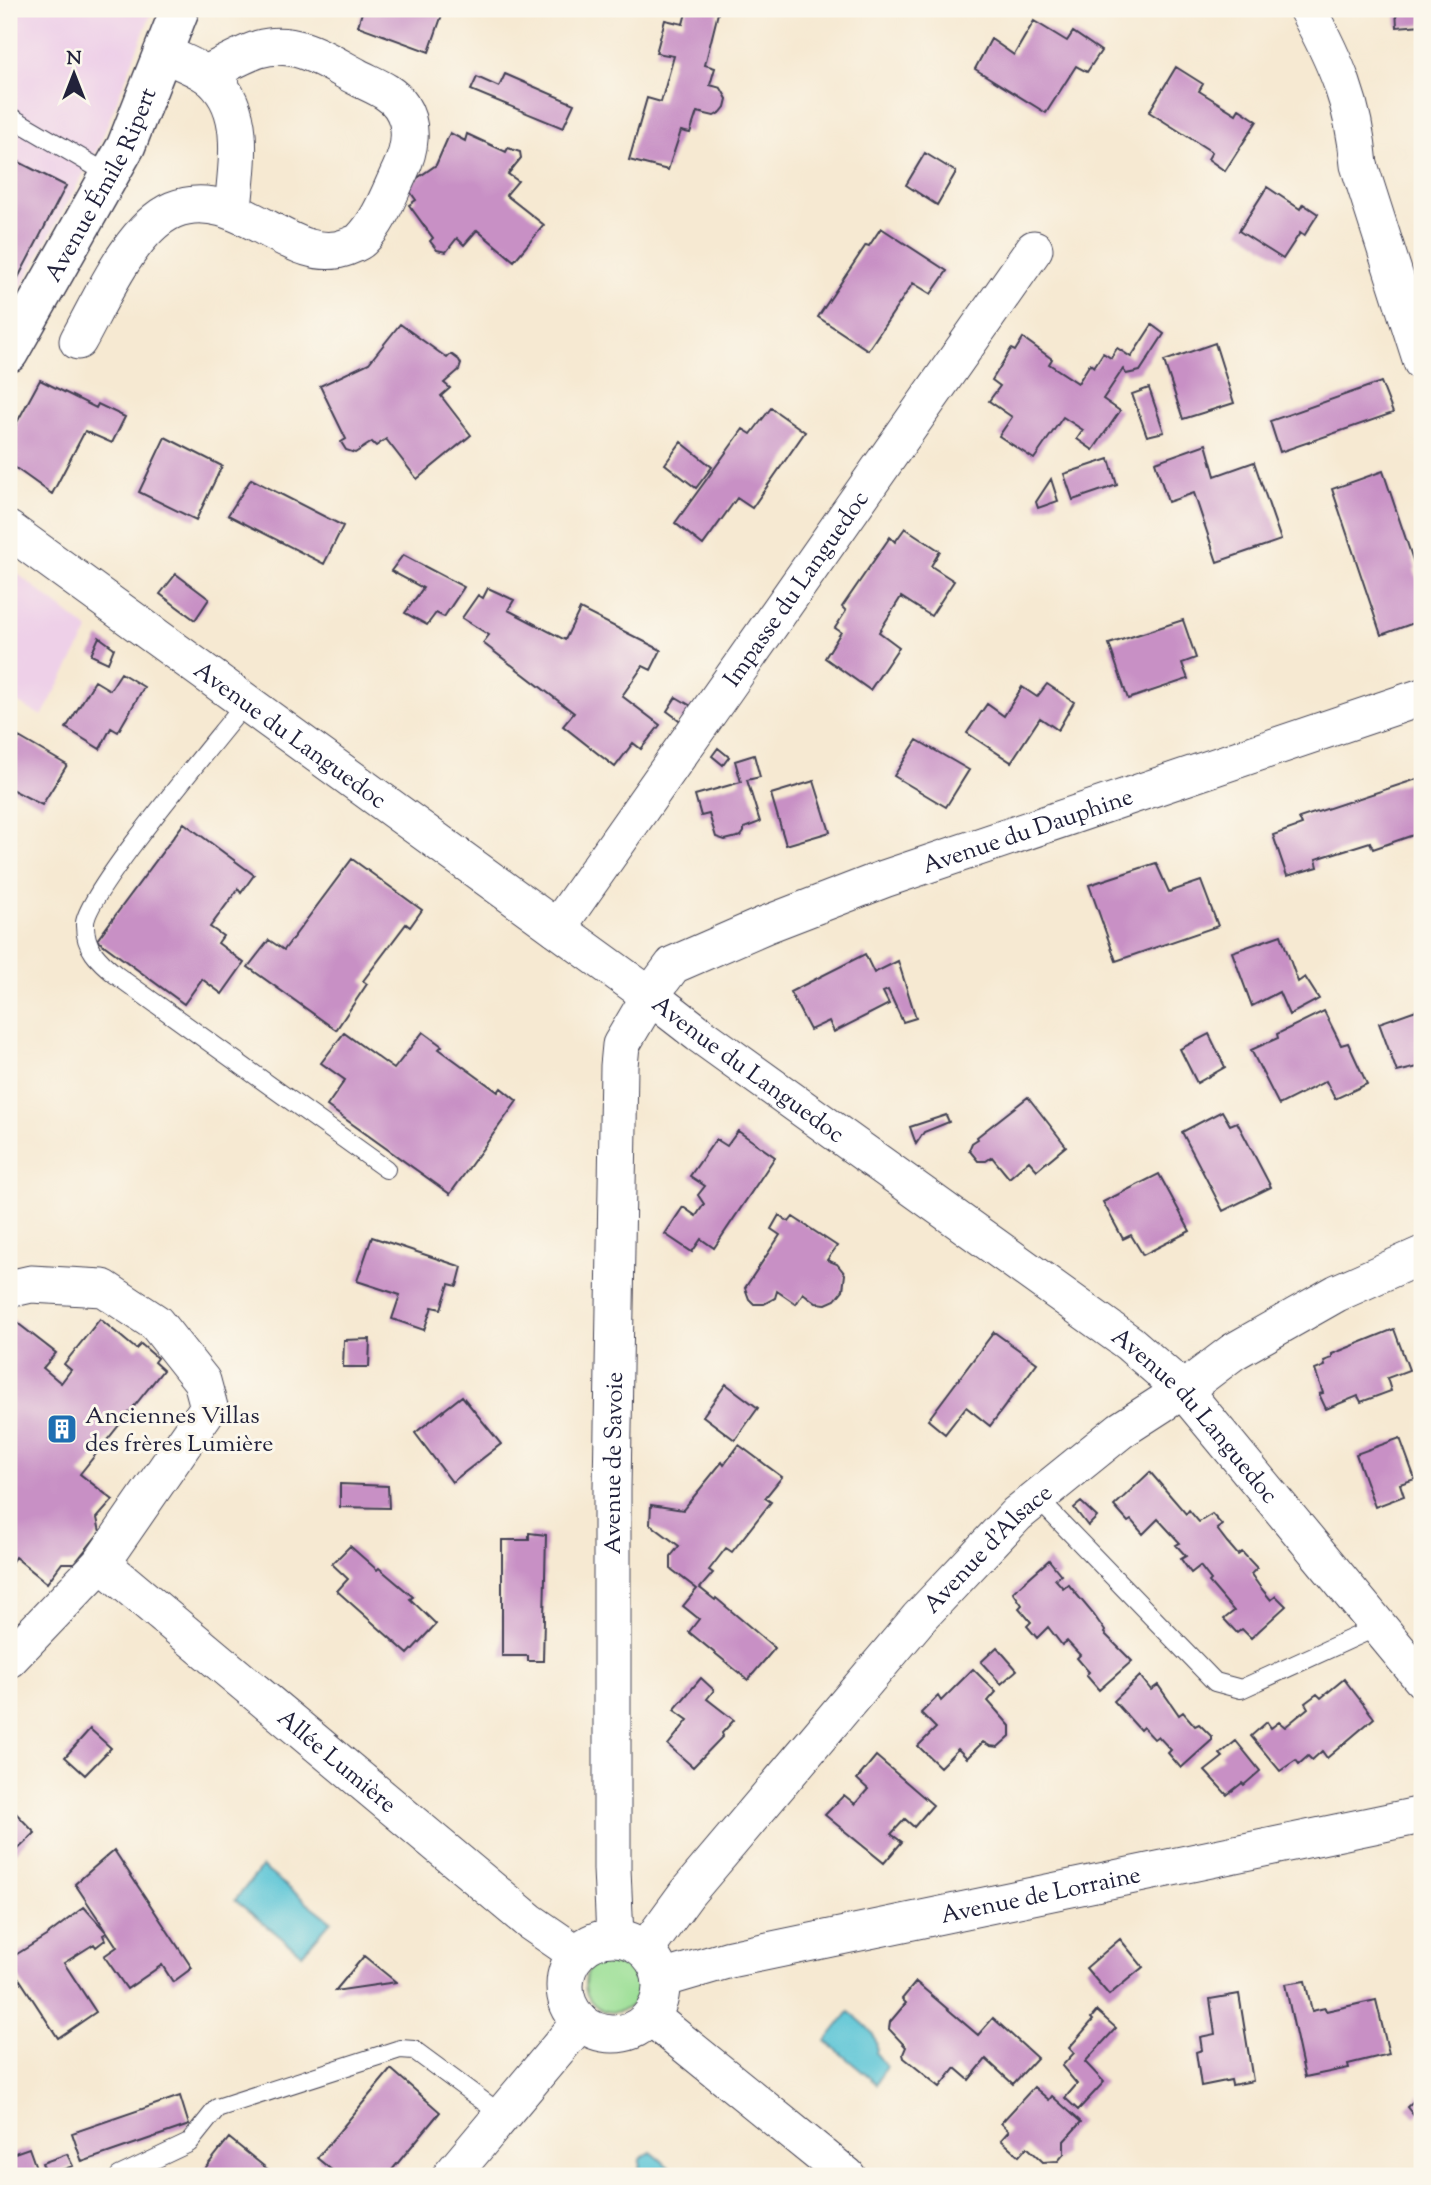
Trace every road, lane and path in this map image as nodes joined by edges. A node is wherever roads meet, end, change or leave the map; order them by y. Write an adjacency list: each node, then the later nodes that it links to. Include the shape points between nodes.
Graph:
1 (180, 9): 3 (main road, Avenue Émile Ripert)
2 (1307, 9): 11 (street, via 1342,79 1356,130 1359,165)
3 (162, 53): 4 (street); 6 (main road, Avenue Émile Ripert)
4 (206, 74): 7 (street, via 233,107 237,130); 7 (street, via 259,49 284,45 308,51 395,97 406,114 408,155 379,216 360,242 333,250 309,248)
5 (9, 116): 6 (lane)
6 (110, 175): 10 (main road, Avenue Émile Ripert)
7 (233, 211): 9 (street, via 207,204 188,206 151,224 133,243)
8 (1034, 248): 15 (street, Impasse du Languedoc)
9 (78, 341)
10 (9, 353)
11 (1422, 362)
12 (9, 530): 14 (street, Avenue du Languedoc)
13 (1422, 697): 16 (street, Avenue du Dauphine, via 884,878 673,965)
14 (246, 702): 15 (street, Avenue du Languedoc); 17 (lane, via 110,875 85,920 87,942 97,960 116,975)
15 (557, 928): 16 (street, Avenue du Languedoc)
16 (650, 996): 20 (street, Avenue du Languedoc, via 1129,1343); 28 (street, Avenue de Savoie, via 621,1045 619,1066 612,1488 612,1869)
17 (386, 1169)
18 (1422, 1255): 20 (street, Avenue d'Alsace, via 1290,1319 1233,1352)
19 (9, 1289): 22 (street, via 31,1284 103,1288 156,1323 202,1381 209,1407)
20 (1184, 1390): 21 (street, Avenue d'Alsace, via 1121,1430); 23 (street, Avenue du Languedoc)
21 (1037, 1498): 23 (lane, via 1215,1682 1241,1689); 28 (street, Avenue d'Alsace, via 919,1618 687,1893)
22 (102, 1563): 24 (street); 27 (street, Allée Lumière, via 529,1921)
23 (1378, 1626): 25 (street, Avenue du Languedoc)
24 (9, 1659)
25 (1422, 1679)
26 (1422, 1815): 28 (street, Avenue de Lorraine, via 730,1959)
27 (577, 1954): 28 (street, via 601,1939); 30 (street, via 565,1981 571,2010)
28 (641, 1955): 29 (street, via 662,1992)
29 (651, 2017): 30 (street, via 641,2026 616,2034 591,2029); 34 (street)
30 (580, 2021): 31 (street)
31 (502, 2115): 32 (lane, via 414,2050 400,2049 217,2108 188,2143); 33 (street)
32 (119, 2176)
33 (451, 2176)
34 (847, 2176)

